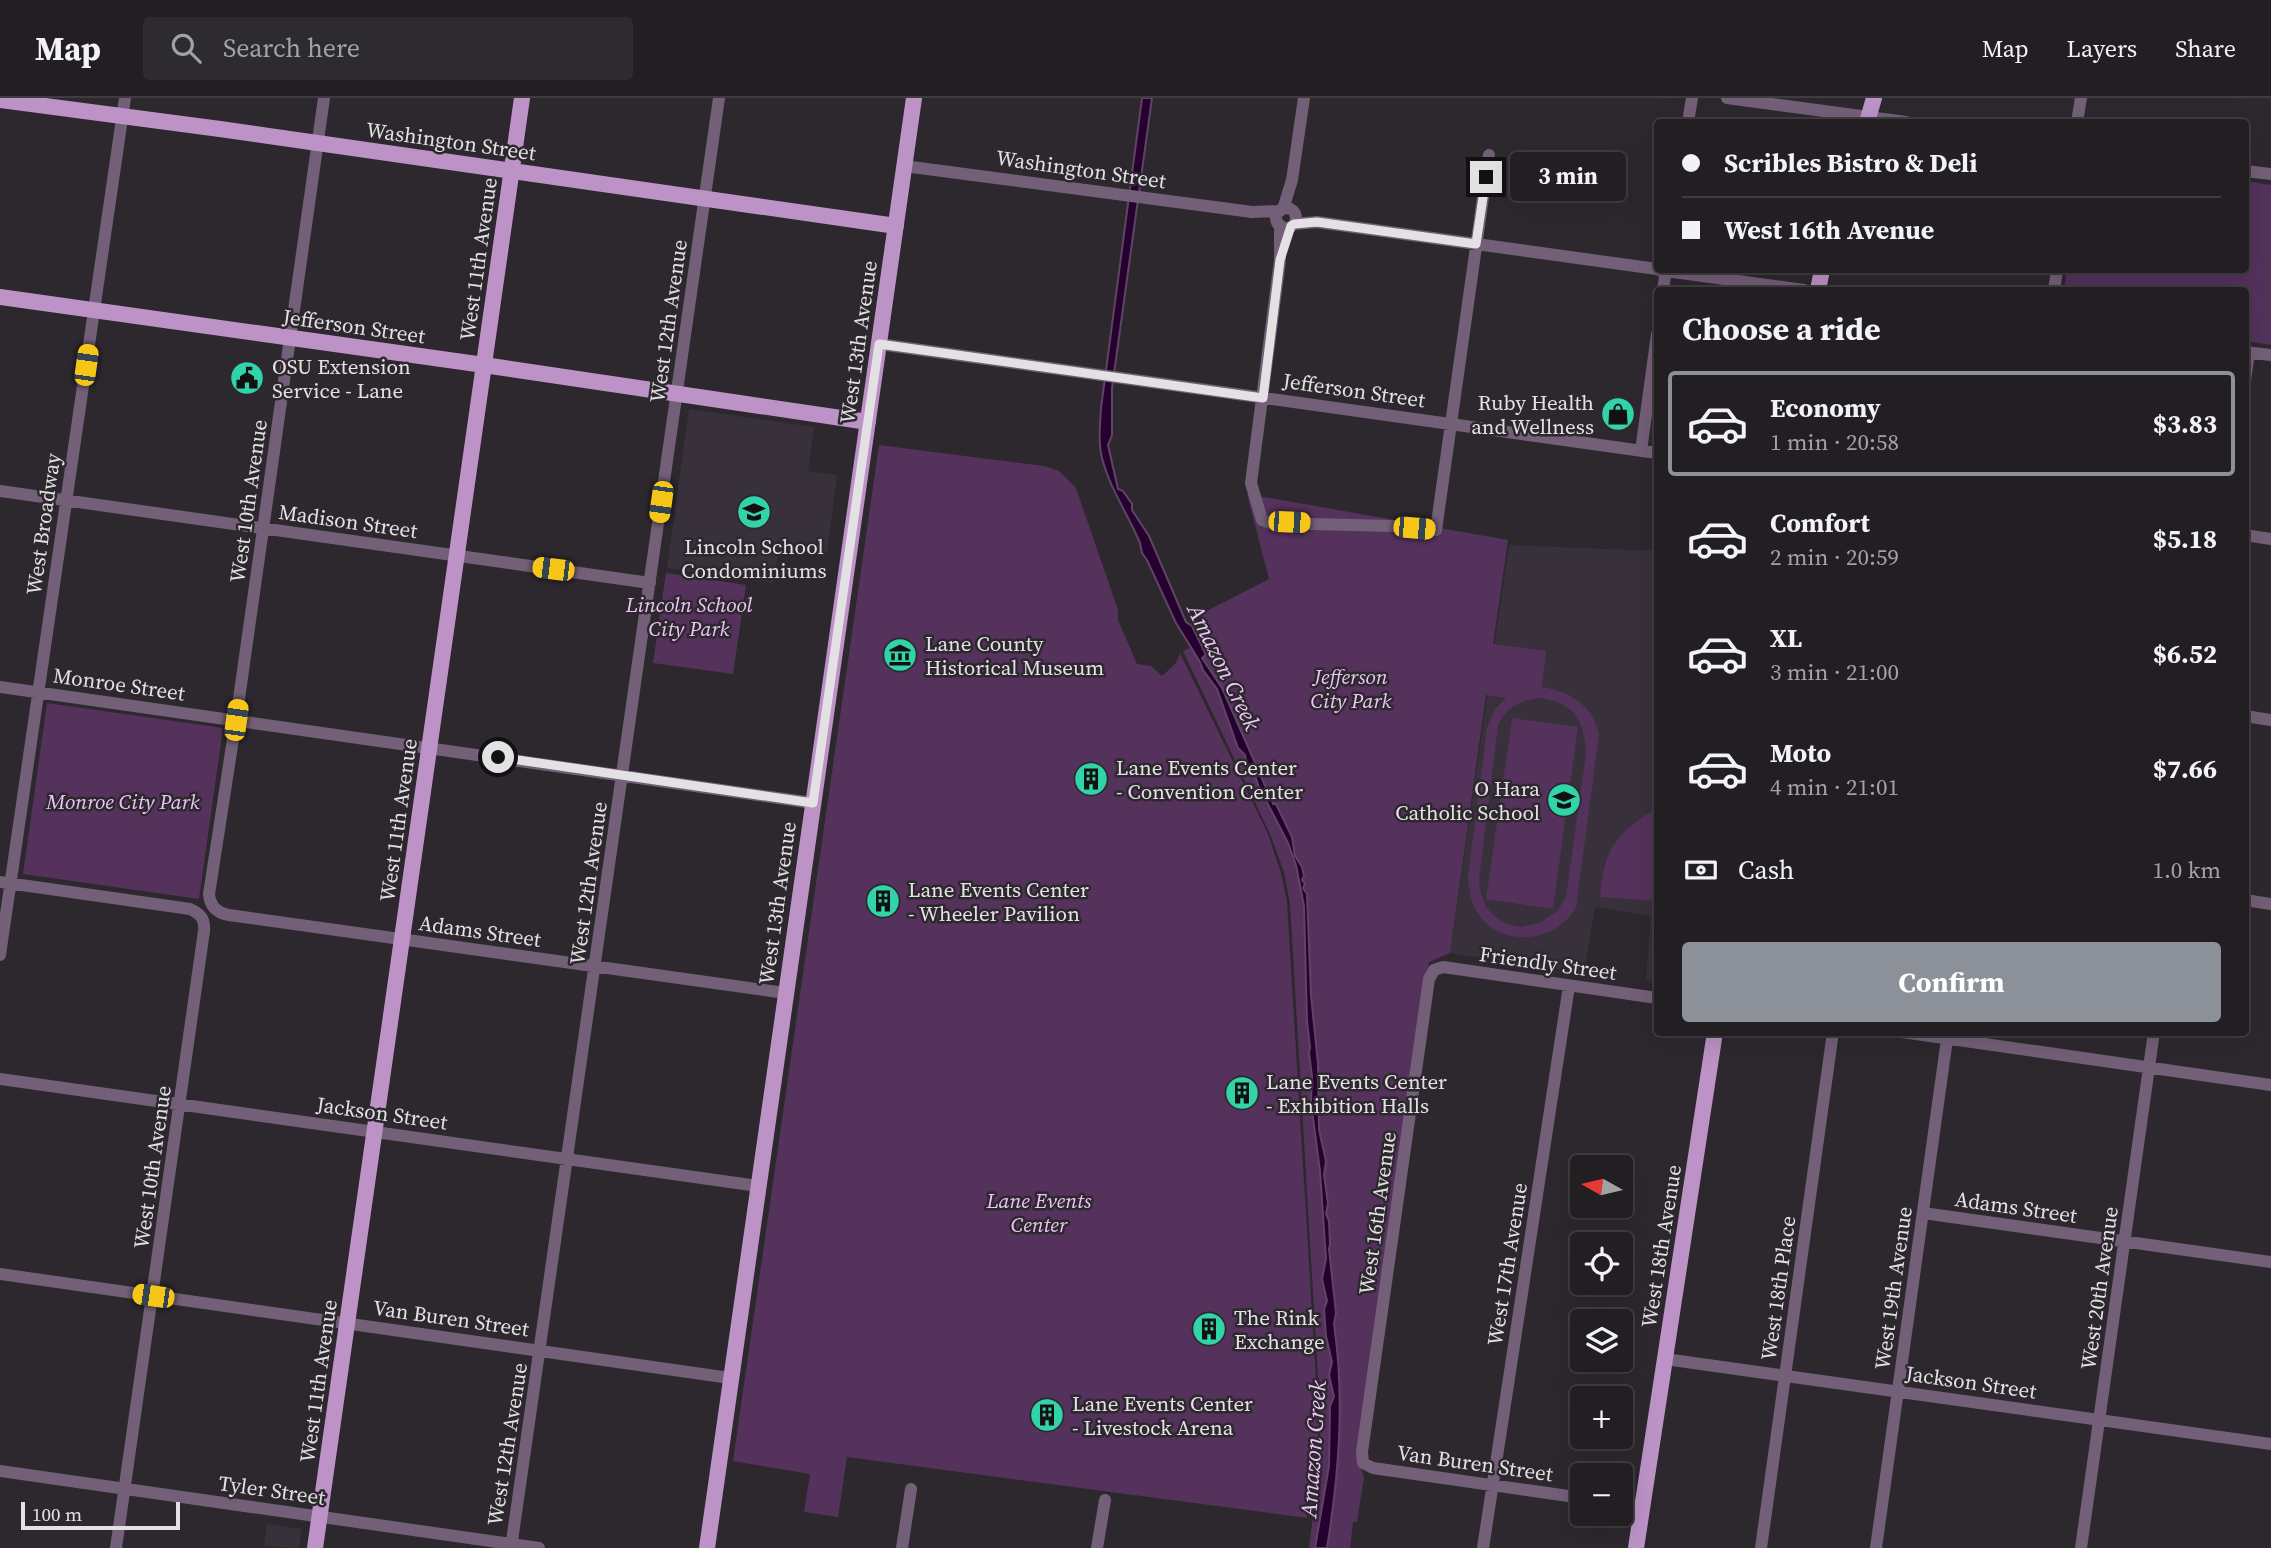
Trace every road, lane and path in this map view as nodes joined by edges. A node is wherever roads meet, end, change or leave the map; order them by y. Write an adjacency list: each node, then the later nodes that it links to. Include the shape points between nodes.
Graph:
1 (125, 98): 12 (street, West Broadway)
2 (324, 98): 17 (street, West 10th Avenue)
3 (522, 98): 21 (main road, West 11th Avenue)
4 (719, 98): 23 (street, West 12th Avenue)
5 (914, 98): 19 (main road, West 13th Avenue)
6 (1304, 98): 24 (street)
7 (1692, 98): 13 (street)
8 (1727, 98): 14 (street)
9 (1874, 98): 15 (main road)
10 (2081, 98): 16 (street)
11 (0, 100): 12 (main road, Washington Street)
12 (122, 116): 17 (main road, Washington Street); 31 (street, West Broadway)
13 (1688, 119)
14 (1862, 119)
15 (1868, 119)
16 (2078, 119)
17 (318, 143): 21 (main road, Washington Street); 32 (street, West 10th Avenue)
18 (1489, 155): 26 (street)
19 (904, 166): 24 (street, Washington Street); 25 (main road, West 13th Avenue)
20 (2249, 171): 22 (street)
21 (512, 172): 23 (main road, Washington Street); 37 (main road, West 11th Avenue)
22 (2271, 174)
23 (705, 198): 25 (main road, Washington Street); 38 (street, West 12th Avenue)
24 (1287, 217): 26 (street, Washington Street); 39 (street)
25 (896, 226): 33 (main road, West 13th Avenue)
26 (1476, 244): 27 (street, Washington Street); 41 (street)
27 (1654, 269)
28 (1683, 273): 29 (street, Washington Street)
29 (1783, 287)
30 (0, 297): 31 (main road, Jefferson Street)
31 (94, 310): 32 (main road, Jefferson Street); 45 (street, West Broadway)
32 (290, 339): 37 (main road, Jefferson Street); 46 (street, West 10th Avenue)
33 (879, 344): 39 (street, Jefferson Street); 40 (main road, West 13th Avenue)
34 (2249, 352): 35 (street)
35 (2271, 355)
36 (1654, 356): 42 (street)
37 (484, 365): 38 (main road, Jefferson Street); 49 (main road, West 11th Avenue)
38 (677, 393): 40 (main road, Jefferson Street); 50 (street, West 12th Avenue)
39 (1263, 398): 41 (street, Jefferson Street); 41 (street, via 1251,483 1262,520 1270,523 1436,530)
40 (868, 422): 58 (main road, West 13th Avenue)
41 (1451, 425): 42 (street, Jefferson Street)
42 (1641, 451): 43 (street, Jefferson Street)
43 (1654, 453)
44 (0, 491): 45 (street, Madison Street)
45 (66, 501): 46 (street, Madison Street); 52 (street, West Broadway)
46 (263, 528): 49 (street, Madison Street); 54 (street, West 10th Avenue)
47 (2249, 536): 48 (street)
48 (2271, 539)
49 (457, 557): 50 (street, Madison Street); 56 (main road, West 11th Avenue)
50 (650, 583): 57 (street, West 12th Avenue)
51 (0, 687): 52 (street, Monroe Street)
52 (38, 692): 54 (street, Monroe Street); 59 (street, West Broadway)
53 (2249, 717): 55 (street)
54 (236, 720): 56 (street, Monroe Street); 62 (street, West 10th Avenue, via 209,894)
55 (2271, 720)
56 (429, 748): 57 (street, Monroe Street); 63 (main road, West 11th Avenue)
57 (622, 775): 58 (street, Monroe Street); 65 (street, West 12th Avenue)
58 (813, 803): 68 (main road, West 13th Avenue)
59 (5, 883): 64 (street, West Broadway); 77 (street, West 10th Avenue, via 190,909 203,917)
60 (2249, 901): 61 (street)
61 (2271, 904)
62 (214, 907): 63 (street, Adams Street, via 229,915)
63 (402, 940): 65 (street, Adams Street); 78 (main road, West 11th Avenue)
64 (0, 955)
65 (595, 967): 68 (street, Adams Street); 79 (street, West 12th Avenue)
66 (1434, 970): 67 (street, Friendly Street, via 1443,967); 94 (street, West 16th Avenue, via 1427,993)
67 (1569, 986): 69 (street, Friendly Street); 96 (street, West 17th Avenue)
68 (785, 993): 80 (main road, West 13th Avenue)
69 (1654, 998)
70 (1714, 1036): 88 (main road, West 18th Avenue)
71 (1832, 1036): 89 (street, West 18th Place)
72 (1948, 1036): 74 (street); 81 (street, West 19th Avenue)
73 (2154, 1036): 74 (street, West 20th Avenue)
74 (2150, 1068): 76 (street); 82 (street, West 20th Avenue)
75 (0, 1079): 77 (street, Jackson Street)
76 (2271, 1085)
77 (181, 1103): 78 (street, Jackson Street); 85 (street, West 10th Avenue)
78 (375, 1131): 79 (street, Jackson Street); 86 (main road, West 11th Avenue)
79 (568, 1159): 80 (street, Jackson Street); 87 (street, West 12th Avenue)
80 (758, 1186): 90 (main road, West 13th Avenue)
81 (1923, 1213): 82 (street, Adams Street); 91 (street, West 19th Avenue)
82 (2125, 1242): 83 (street, Adams Street); 92 (street, West 20th Avenue)
83 (2271, 1262)
84 (0, 1274): 85 (street, Van Buren Street)
85 (153, 1296): 86 (street, Van Buren Street); 97 (street, West 10th Avenue)
86 (347, 1323): 87 (street, Van Buren Street); 103 (main road, West 11th Avenue)
87 (541, 1350): 90 (street, Van Buren Street); 104 (street, West 12th Avenue)
88 (1665, 1359): 89 (street, Jackson Street); 102 (main road, West 18th Avenue)
89 (1785, 1376): 91 (street, Jackson Street); 113 (street, West 18th Place)
90 (730, 1378): 108 (main road, West 13th Avenue)
91 (1898, 1392): 92 (street, Jackson Street); 114 (street, West 19th Avenue)
92 (2099, 1420): 93 (street, Jackson Street); 115 (street, West 20th Avenue)
93 (2271, 1444)
94 (1363, 1463): 96 (street, Van Buren Street)
95 (0, 1471): 97 (street, Tyler Street)
96 (1493, 1485): 99 (street, Van Buren Street); 111 (street, West 17th Avenue)
97 (125, 1489): 103 (street, Tyler Street); 105 (street, West 10th Avenue)
98 (911, 1489): 109 (street)
99 (1570, 1496)
100 (1105, 1500): 110 (street)
101 (1633, 1505): 102 (street)
102 (1642, 1506): 112 (main road, West 18th Avenue)
103 (320, 1516): 104 (street, Tyler Street); 106 (main road, West 11th Avenue)
104 (511, 1546): 107 (street, Tyler Street)
105 (116, 1548)
106 (315, 1548)
107 (539, 1548)
108 (707, 1548)
109 (902, 1548)
110 (1097, 1548)
111 (1483, 1548)
112 (1636, 1548)
113 (1761, 1548)
114 (1876, 1548)
115 (2081, 1548)

